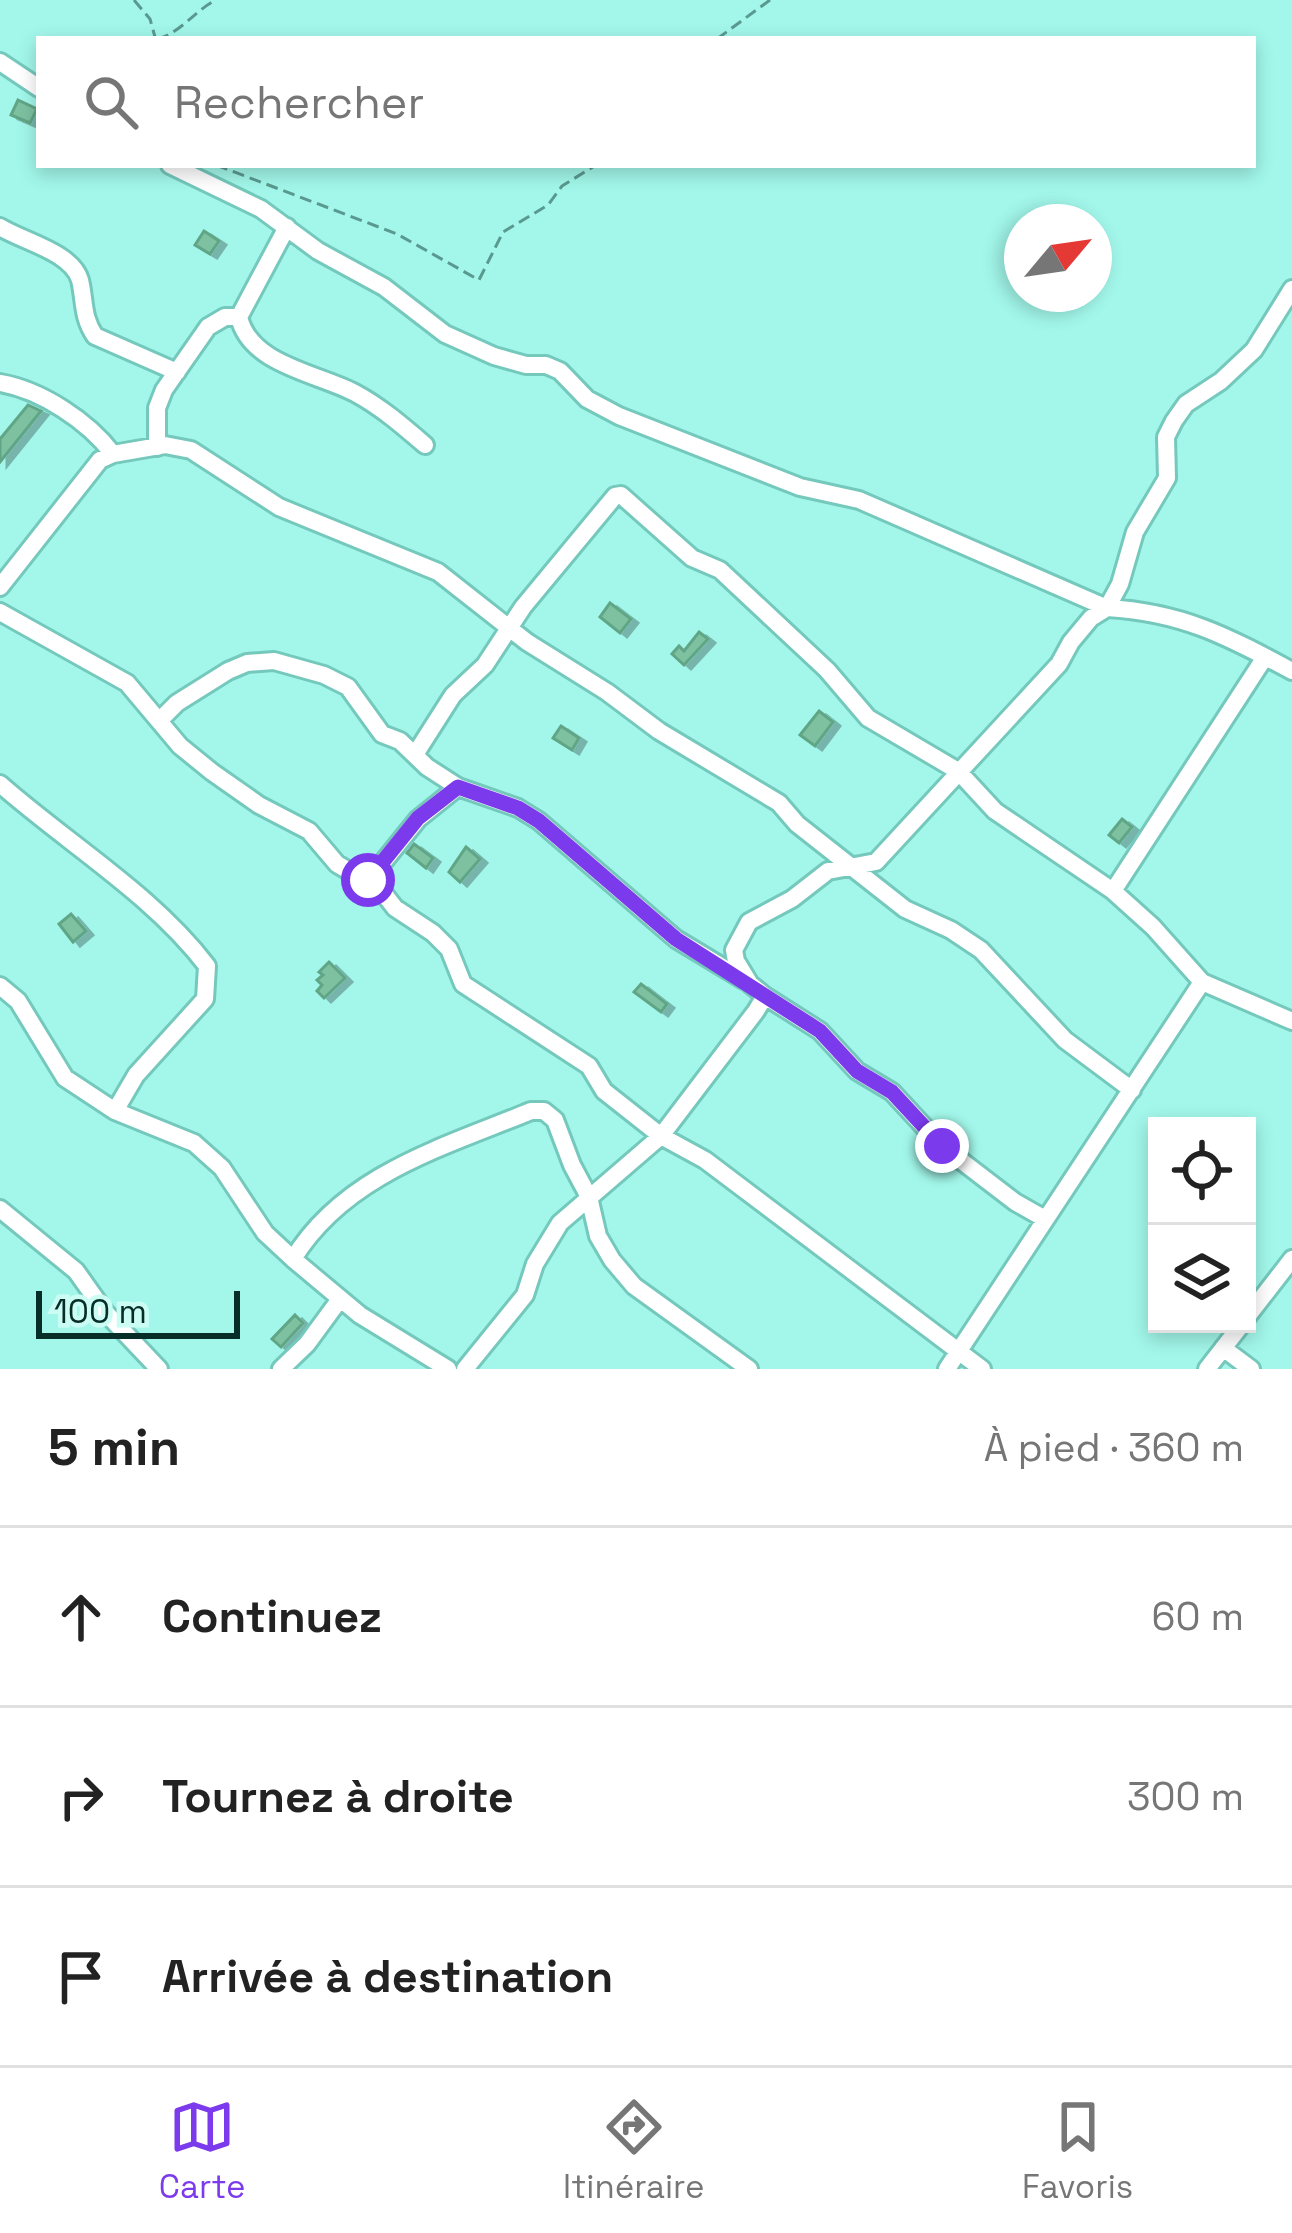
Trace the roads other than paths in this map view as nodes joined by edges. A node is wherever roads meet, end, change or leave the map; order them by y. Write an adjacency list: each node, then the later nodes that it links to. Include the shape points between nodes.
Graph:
1 (3, 67): 2 (street)
2 (36, 86)
3 (176, 168): 4 (street)
4 (287, 226): 7 (street); 14 (street, via 446,334 494,356 560,371 586,399 619,416 800,487 859,500)
5 (0, 227): 8 (street, via 71,266 95,336)
6 (1292, 289): 14 (street, via 1254,350 1174,422 1166,437 1167,478)
7 (239, 317): 8 (street, via 208,327); 10 (street, via 260,351 356,394)
8 (177, 372): 11 (street, via 157,408)
9 (0, 383): 12 (street, via 75,418)
10 (425, 445)
11 (157, 447): 12 (street); 16 (street, via 191,450 279,507 438,572)
12 (112, 454): 13 (street, via 86,475)
13 (0, 587)
14 (1106, 608): 17 (street, via 1181,618); 21 (street)
15 (0, 612): 19 (street, via 127,683)
16 (509, 629): 20 (street); 21 (street, via 621,495 692,558 719,570 868,718); 24 (street, via 779,803)
17 (1265, 657): 18 (street); 26 (street)
18 (1292, 671)
19 (160, 720): 20 (street, via 228,671 274,661 348,687 382,734); 25 (street, via 212,772 309,831 337,864)
20 (416, 753): 23 (street)
21 (958, 771): 24 (street, via 876,862); 26 (street, via 995,811)
22 (0, 784): 33 (street, via 141,898 207,966 205,999 136,1075)
23 (458, 787): 25 (street, via 418,818); 28 (street, via 539,821 676,939)
24 (854, 867): 28 (street, via 828,871 749,922 734,950); 32 (street, via 905,909 981,950 1065,1040)
25 (368, 880): 34 (street, via 449,950 463,984 589,1066 604,1091)
26 (1113, 892): 27 (street)
27 (1202, 982): 31 (street); 32 (street)
28 (750, 984): 30 (street)
29 (0, 986): 33 (street, via 18,1001 65,1078)
30 (765, 996): 34 (street); 37 (street, via 820,1031 953,1154)
31 (1292, 1021)
32 (1132, 1090): 37 (street)
33 (115, 1112): 38 (street, via 194,1143)
34 (661, 1136): 35 (street); 44 (street, via 705,1160)
35 (589, 1197): 38 (street, via 555,1120 531,1111 386,1172 317,1224); 48 (street, via 549,1238 525,1295); 49 (street, via 598,1236 634,1286)
36 (0, 1209): 45 (street, via 76,1271)
37 (1046, 1220): 44 (street)
38 (293, 1259): 40 (street)
39 (1292, 1259): 41 (street)
40 (340, 1299): 46 (street); 47 (street)
41 (1256, 1306)
42 (1235, 1333): 43 (street)
43 (1223, 1348): 52 (street); 53 (street)
44 (958, 1352): 50 (street); 51 (street)
45 (159, 1369)
46 (281, 1369)
47 (448, 1369)
48 (465, 1369)
49 (749, 1369)
50 (946, 1369)
51 (982, 1369)
52 (1207, 1369)
53 (1251, 1369)

